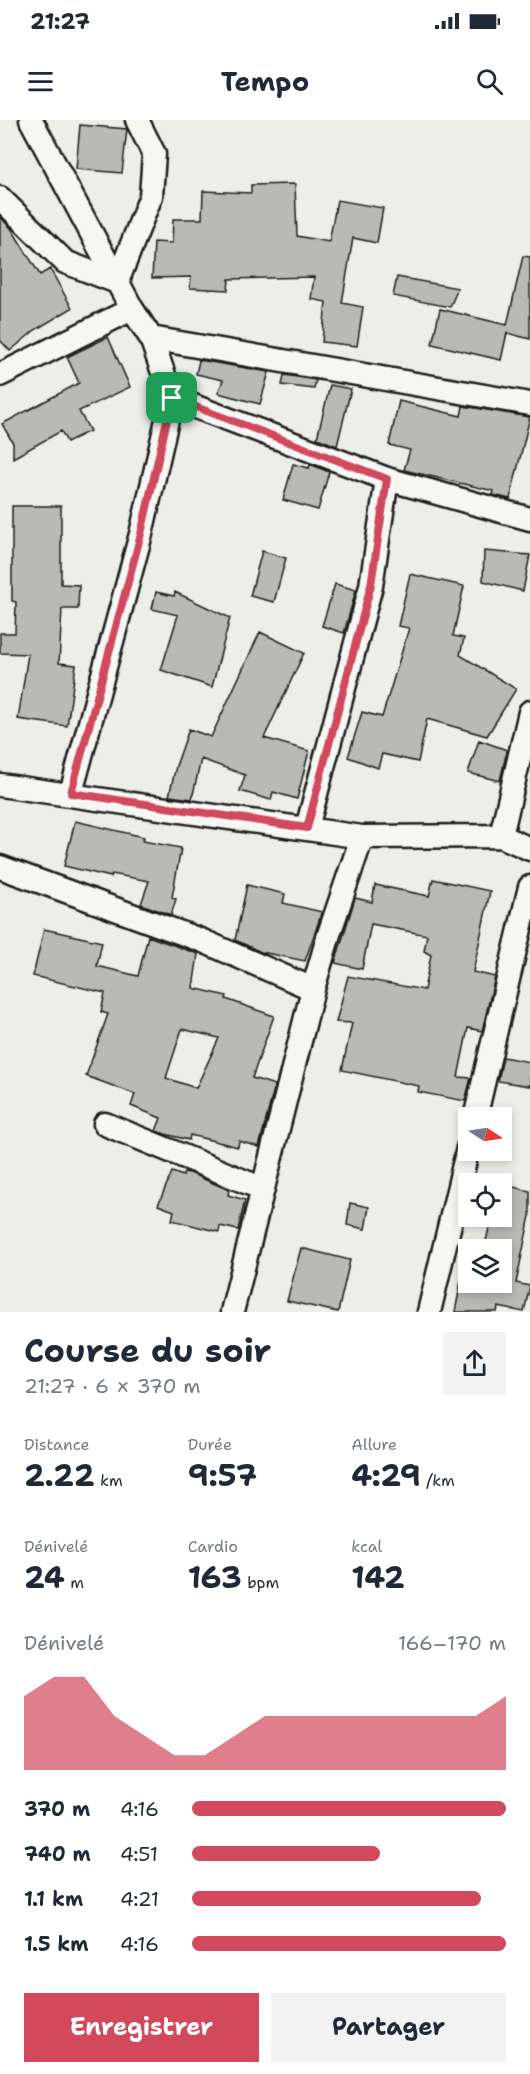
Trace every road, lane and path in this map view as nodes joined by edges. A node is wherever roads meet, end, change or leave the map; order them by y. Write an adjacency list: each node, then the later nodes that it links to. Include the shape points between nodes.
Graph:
1 (31, 120): 4 (street)
2 (136, 120): 4 (street, via 154,154 151,196)
3 (0, 198): 4 (street, via 65,262)
4 (117, 282): 5 (street)
5 (132, 309): 6 (street); 7 (street)
6 (151, 338): 8 (street); 9 (street)
7 (0, 375)
8 (172, 398): 10 (street); 14 (street, via 141,534)
9 (530, 404)
10 (387, 479): 11 (street); 15 (street, via 371,585)
11 (530, 519)
12 (530, 712): 16 (street)
13 (0, 785): 14 (street)
14 (71, 793): 15 (street)
15 (307, 828): 17 (street)
16 (501, 836): 17 (street); 18 (street)
17 (362, 837): 21 (street)
18 (530, 849)
19 (0, 867): 21 (street, via 203,941)
20 (530, 887): 22 (street)
21 (313, 989): 25 (street)
22 (478, 1107)
23 (105, 1124): 25 (street)
24 (465, 1161): 27 (street)
25 (263, 1189): 26 (street)
26 (232, 1312)
27 (429, 1312)

